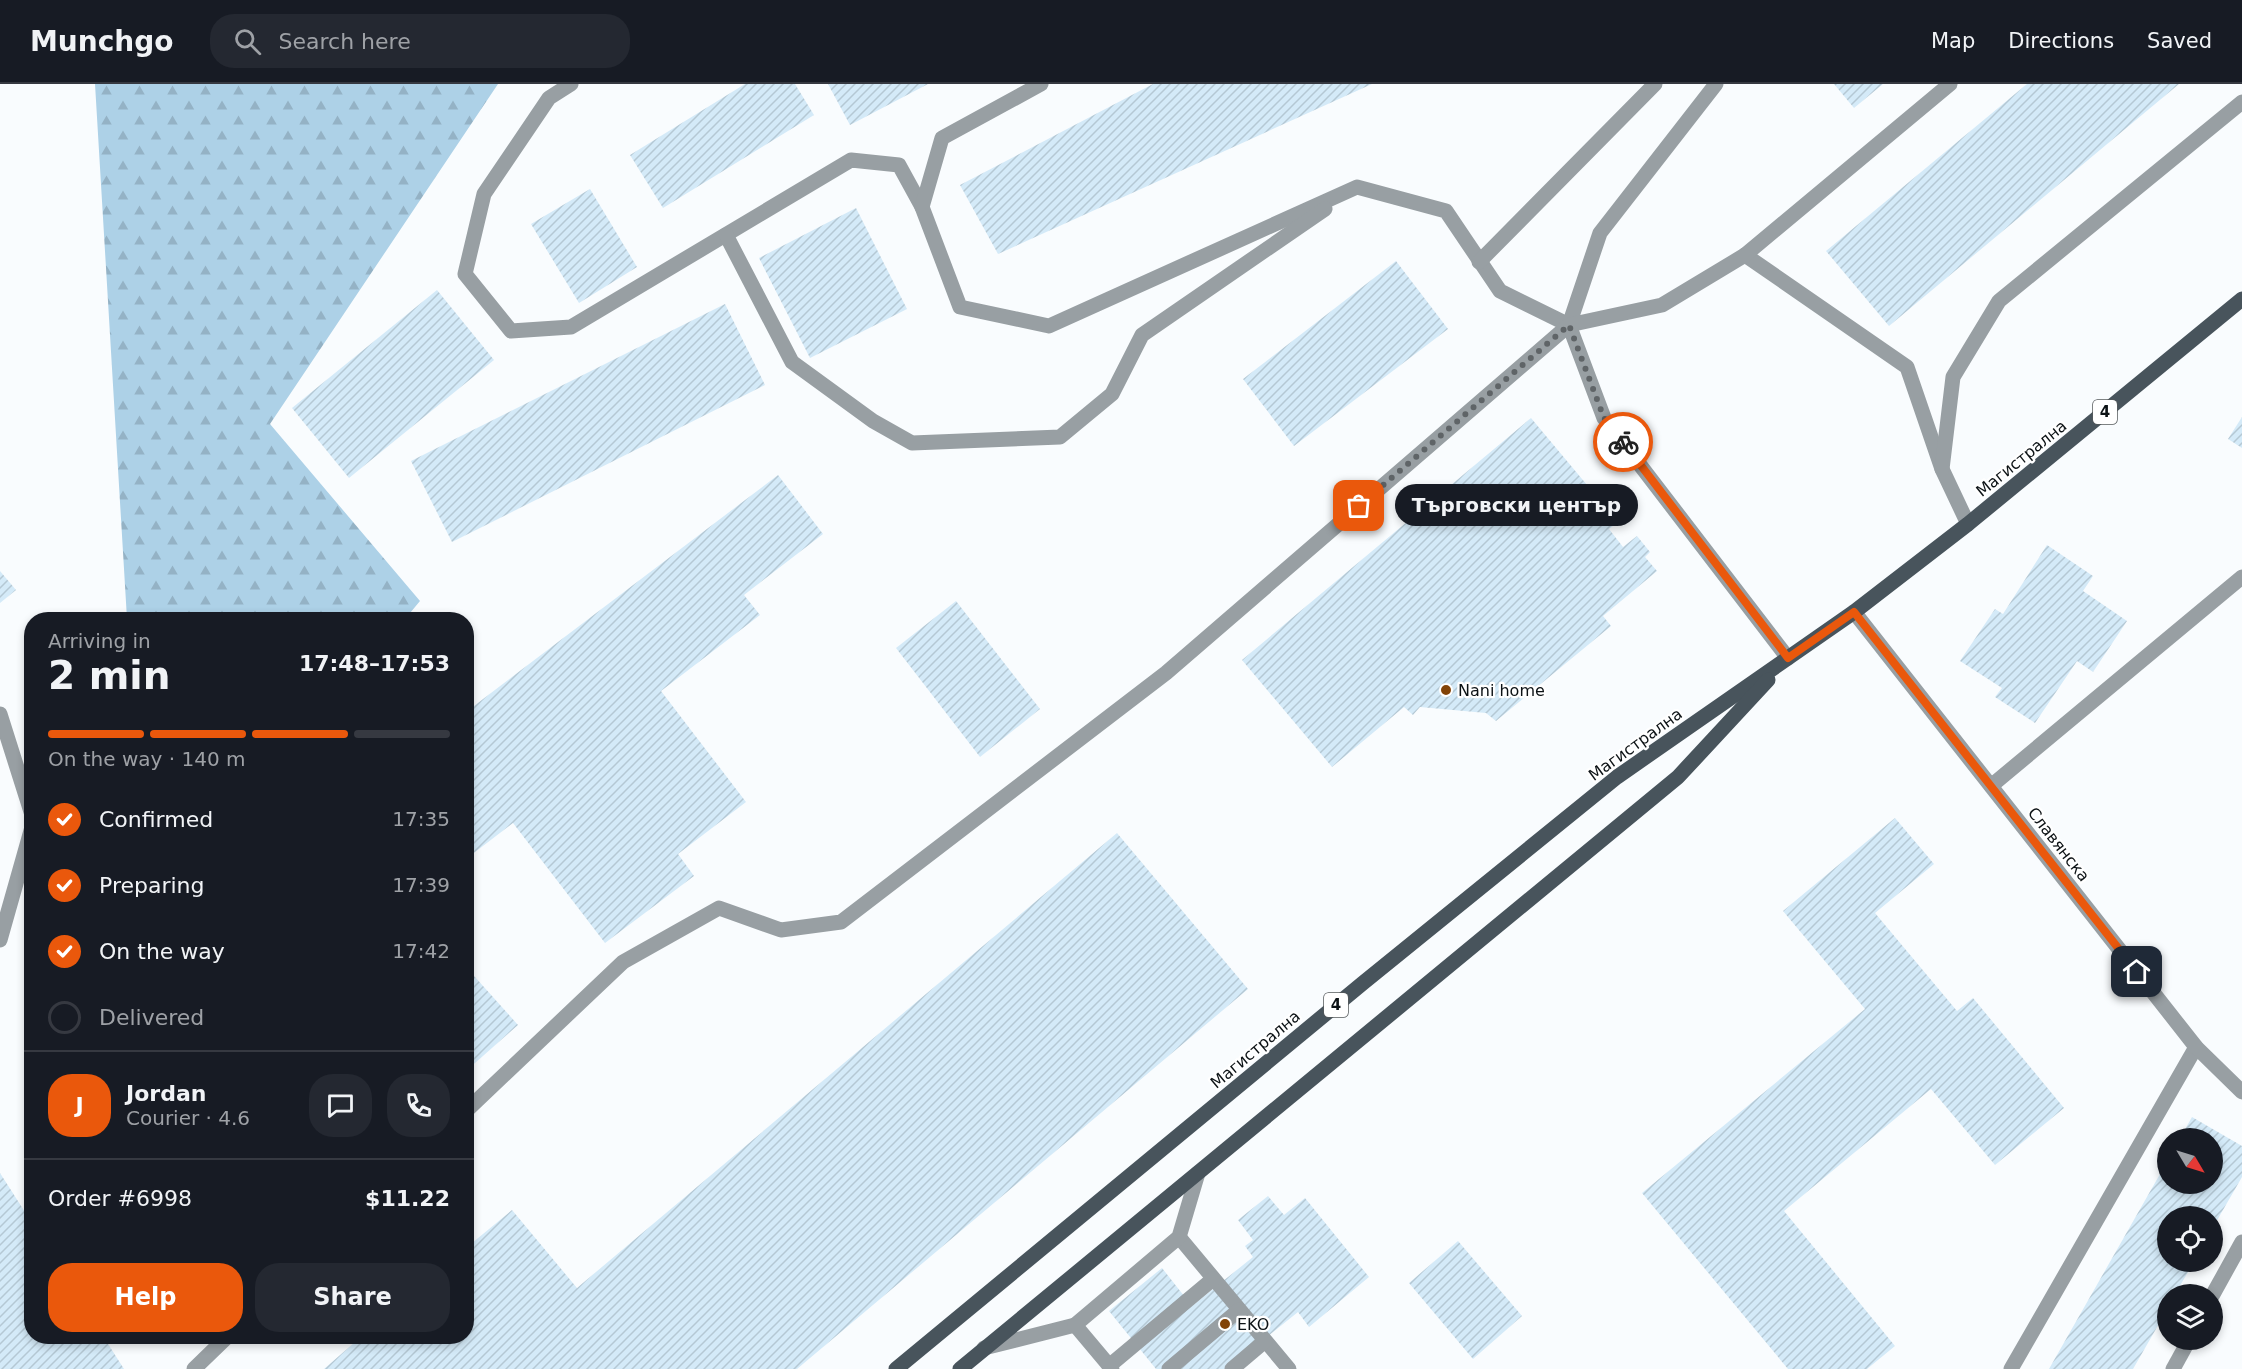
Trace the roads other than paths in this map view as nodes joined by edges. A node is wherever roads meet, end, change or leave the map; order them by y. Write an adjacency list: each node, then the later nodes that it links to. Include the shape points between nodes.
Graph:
1 (571, 84): 9 (street, via 549,98 484,194 465,274 512,331 571,327)
2 (1041, 84): 8 (street, via 942,138)
3 (1655, 84): 11 (street)
4 (1716, 84): 13 (street, via 1600,233)
5 (1950, 84): 10 (street)
6 (2242, 102): 14 (street, via 1999,301 1953,377)
7 (1358, 187): 8 (street, via 1049,326 960,307); 9 (street, via 1142,335 1112,394 1060,437 912,443 873,421 792,362); 11 (street, via 1446,211)
8 (922, 207): 9 (street, via 899,165 851,160)
9 (726, 235)
10 (1745, 255): 13 (street, via 1662,305); 14 (street, via 1907,367)
11 (1479, 262): 13 (street, via 1500,291)
12 (2242, 299): 15 (main road, Магистрална / 4)
13 (1569, 325): 18 (street, via 1604,418); 26 (street, via 1166,673 841,922 780,930 719,908 623,962)
14 (1942, 470): 15 (street)
15 (1968, 524): 17 (main road, Магистрална / 4)
16 (2242, 577): 20 (street)
17 (1854, 612): 18 (main road, Магистрална / 4); 20 (street, Славянска)
18 (1788, 658): 27 (main road, Магистрална / 4, via 1678,777); 40 (main road, Магистрална / 4, via 1617,777)
19 (0, 714): 21 (street)
20 (1990, 786): 24 (street, Славянска)
21 (24, 790)
22 (24, 855): 23 (street)
23 (0, 940)
24 (2196, 1047): 25 (street, Славянска); 45 (street)
25 (2242, 1092)
26 (474, 1103)
27 (1198, 1173): 28 (street); 36 (main road, Магистрална / 4)
28 (1179, 1238): 30 (street); 33 (street)
29 (2242, 1242): 31 (street)
30 (1213, 1279): 32 (street); 38 (street)
31 (2219, 1284)
32 (1239, 1310): 34 (street); 42 (street)
33 (1075, 1325): 36 (street); 38 (street)
34 (1265, 1341): 43 (street); 44 (street)
35 (220, 1344): 39 (street)
36 (984, 1348): 41 (main road, Магистрална / 4)
37 (2183, 1350): 46 (street)
38 (1111, 1368)
39 (194, 1369)
40 (896, 1369)
41 (960, 1369)
42 (1169, 1369)
43 (1232, 1369)
44 (1289, 1369)
45 (2011, 1369)
46 (2173, 1369)

